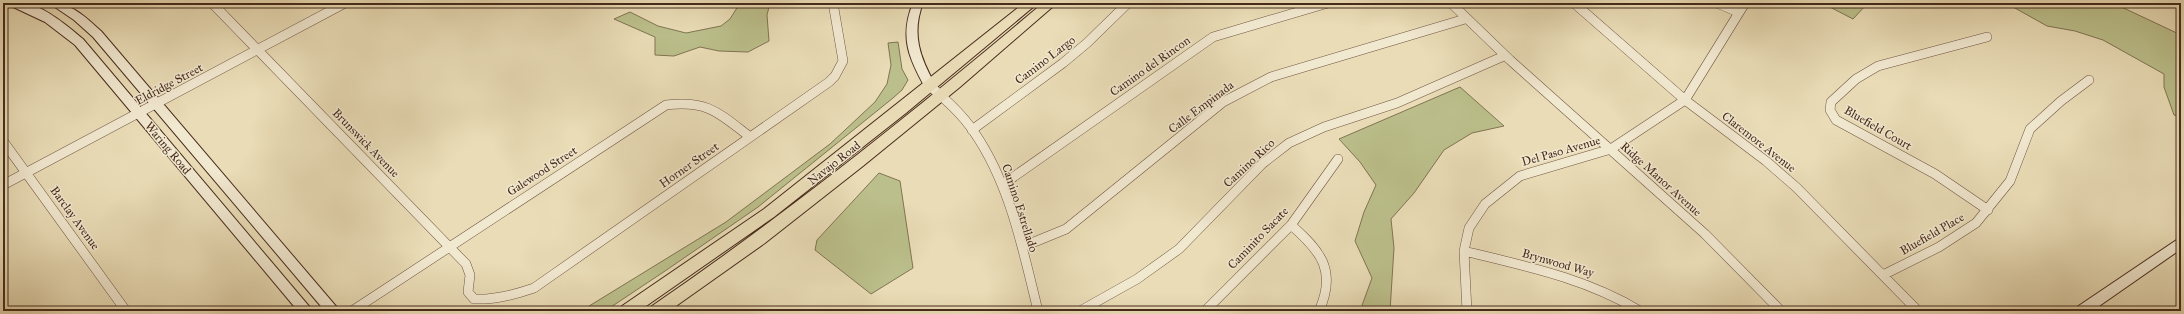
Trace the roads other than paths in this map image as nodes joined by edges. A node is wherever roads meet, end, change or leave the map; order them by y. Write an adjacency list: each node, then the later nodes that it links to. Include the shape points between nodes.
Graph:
1 (15, 3): 25 (main road, Waring Road, via 35,10 58,23 74,37)
2 (54, 3): 24 (main road, Waring Road, via 78,17 97,34)
3 (212, 3): 18 (street, Brunswick Avenue)
4 (345, 3): 18 (street, Eldridge Street)
5 (833, 3): 27 (street, Horner Street, via 844,61 835,76)
6 (918, 3): 21 (main road, via 912,15 910,44 918,66)
7 (1032, 3): 21 (main road, Navajo Road)
8 (1051, 3): 22 (main road, Navajo Road)
9 (1128, 3): 26 (street, Camino Largo, via 1069,58)
10 (1328, 3): 35 (street, Camino del Rincon, via 1213,37)
11 (1451, 3): 16 (street, Ridge Manor Avenue)
12 (1574, 3): 23 (street, Claremore Avenue)
13 (1717, 3): 15 (street)
14 (1745, 3): 15 (street, Del Paso Avenue)
15 (1738, 12): 23 (street, Del Paso Avenue)
16 (1465, 19): 19 (street, Ridge Manor Avenue); 40 (street, Calle Empinada, via 1282,73 1250,86 1223,102 1066,229)
17 (1987, 37): 36 (street, Bluefield Court, via 1878,66 1856,79 1831,102 1830,110 1836,120 1935,174)
18 (256, 50): 24 (street, Eldridge Street); 39 (street, Brunswick Avenue)
19 (1504, 56): 29 (street, Ridge Manor Avenue); 51 (street, Camino Rico, via 1397,103 1324,127 1290,143 1262,164 1179,249 1137,279)
20 (2090, 80): 36 (street, Bluefield Place, via 2061,101 2030,129 2010,181)
21 (930, 86): 22 (street, Camino Estrellado); 30 (main road, Navajo Road)
22 (942, 95): 26 (street, Camino Estrellado); 32 (main road, Navajo Road)
23 (1685, 100): 29 (street, Del Paso Avenue); 42 (street, Claremore Avenue, via 1798,188)
24 (158, 103): 25 (street, Eldridge Street); 46 (main road, Waring Road)
25 (139, 113): 33 (street, Eldridge Street); 45 (main road, Waring Road)
26 (972, 130): 35 (street, Camino Estrellado, via 990,157)
27 (750, 137): 39 (street, Galewood Street, via 703,104 686,101 666,104); 43 (street, Horner Street, via 534,288)
28 (3, 141): 33 (street, Barclay Avenue)
29 (1611, 149): 41 (street, Del Paso Avenue, via 1520,176 1485,204 1469,228); 56 (street, Ridge Manor Avenue, via 1748,275)
30 (840, 158): 32 (main road); 48 (main road, Navajo Road, via 768,214)
31 (1338, 159): 37 (street, Caminito Sacate)
32 (853, 167): 49 (main road, Navajo Road, via 773,230)
33 (27, 173): 34 (street, Eldridge Street); 44 (street, Barclay Avenue)
34 (3, 185)
35 (1002, 185): 40 (street, Camino Estrellado)
36 (1988, 210): 42 (street, Bluefield Place, via 1976,223 1939,247)
37 (1291, 225): 52 (street, Caminito Sacate); 53 (street, via 1312,243 1324,260 1328,279)
38 (2181, 242): 58 (main road)
39 (448, 246): 43 (street, Brunswick Avenue, via 466,264 470,275 468,292 474,299); 47 (street, Galewood Street)
40 (1022, 247): 50 (street, Camino Estrellado)
41 (1464, 251): 54 (street, Del Paso Avenue); 55 (street, Brynwood Way, via 1582,282 1619,297)
42 (1883, 275): 57 (street, Claremore Avenue)
43 (487, 300)
44 (126, 311)
45 (306, 311)
46 (333, 311)
47 (352, 311)
48 (627, 311)
49 (657, 311)
50 (1038, 311)
51 (1080, 311)
52 (1205, 311)
53 (1319, 311)
54 (1466, 311)
55 (1640, 311)
56 (1781, 311)
57 (1918, 311)
58 (2082, 311)

